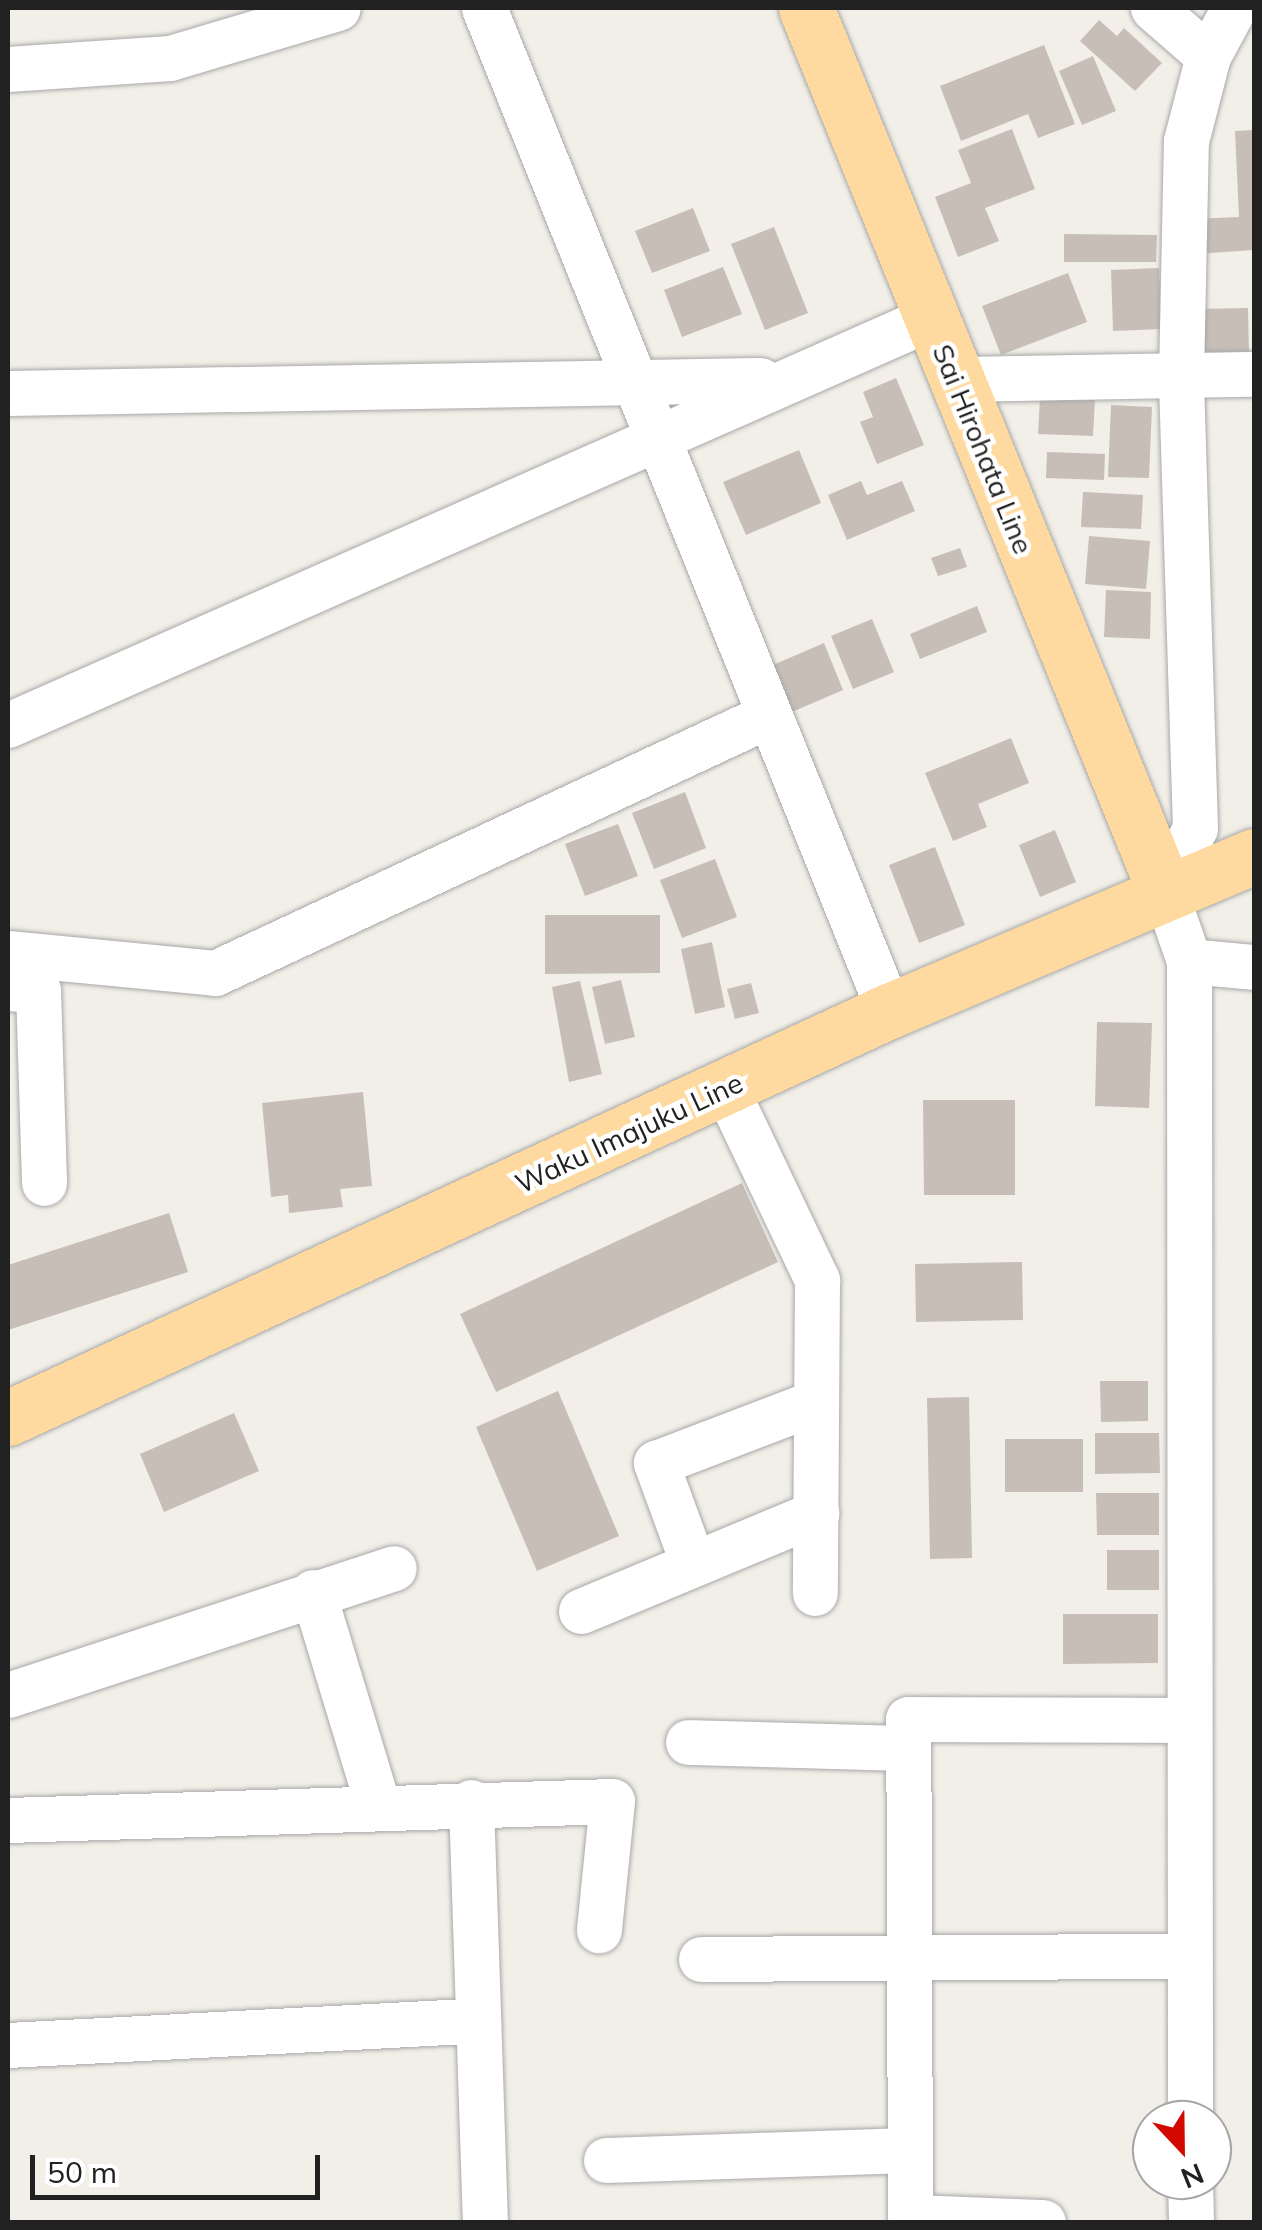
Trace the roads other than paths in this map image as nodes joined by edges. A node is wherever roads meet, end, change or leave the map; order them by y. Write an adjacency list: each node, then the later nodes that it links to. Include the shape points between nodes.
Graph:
1 (338, 8): 6 (street)
2 (484, 8): 12 (street)
3 (806, 8): 9 (main road, Sai Hirohata Line)
4 (1153, 8): 7 (street)
5 (1234, 8): 7 (street)
6 (256, 21): 8 (street, via 170,58)
7 (1208, 56): 11 (street, via 1186,142)
8 (8, 69)
9 (930, 318): 13 (main road, Sai Hirohata Line); 14 (street)
10 (1254, 374): 11 (street)
11 (1181, 376): 13 (street); 20 (street, via 1195,828)
12 (634, 379): 14 (street); 15 (street); 16 (street)
13 (954, 379): 20 (main road, Sai Hirohata Line)
14 (774, 380): 16 (street)
15 (8, 394)
16 (656, 434): 17 (street); 18 (street)
17 (769, 715): 21 (street, via 214,973); 25 (street)
18 (8, 725)
19 (1254, 856): 20 (main road, Waku Imajuku Line)
20 (1164, 889): 22 (street); 25 (main road, Waku Imajuku Line)
21 (8, 953)
22 (1189, 960): 23 (street); 37 (street)
23 (1254, 967)
24 (8, 988): 27 (street, via 38,990)
25 (889, 1011): 26 (main road, Waku Imajuku Line)
26 (726, 1089): 28 (street, via 817,1280); 29 (main road, Waku Imajuku Line)
27 (44, 1183)
28 (816, 1402): 30 (street); 31 (street, via 656,1463)
29 (8, 1418)
30 (816, 1513): 31 (street); 34 (street)
31 (693, 1564): 35 (street)
32 (394, 1568): 33 (street)
33 (313, 1592): 36 (street); 41 (street)
34 (815, 1592)
35 (581, 1611)
36 (8, 1695)
37 (1186, 1720): 39 (street, via 908,1719); 45 (street)
38 (688, 1742): 39 (street)
39 (908, 1748): 44 (street)
40 (471, 1802): 41 (street); 43 (street, via 612,1801); 47 (street)
41 (378, 1806): 42 (street)
42 (8, 1820)
43 (599, 1930)
44 (909, 1955): 45 (street); 46 (street); 50 (street)
45 (1188, 1956): 49 (street)
46 (701, 1959)
47 (478, 2020): 48 (street); 52 (street)
48 (8, 2045)
49 (1190, 2100)
50 (909, 2150): 51 (street); 53 (street, via 910,2217)
51 (606, 2160)
52 (484, 2222)
53 (1043, 2222)

